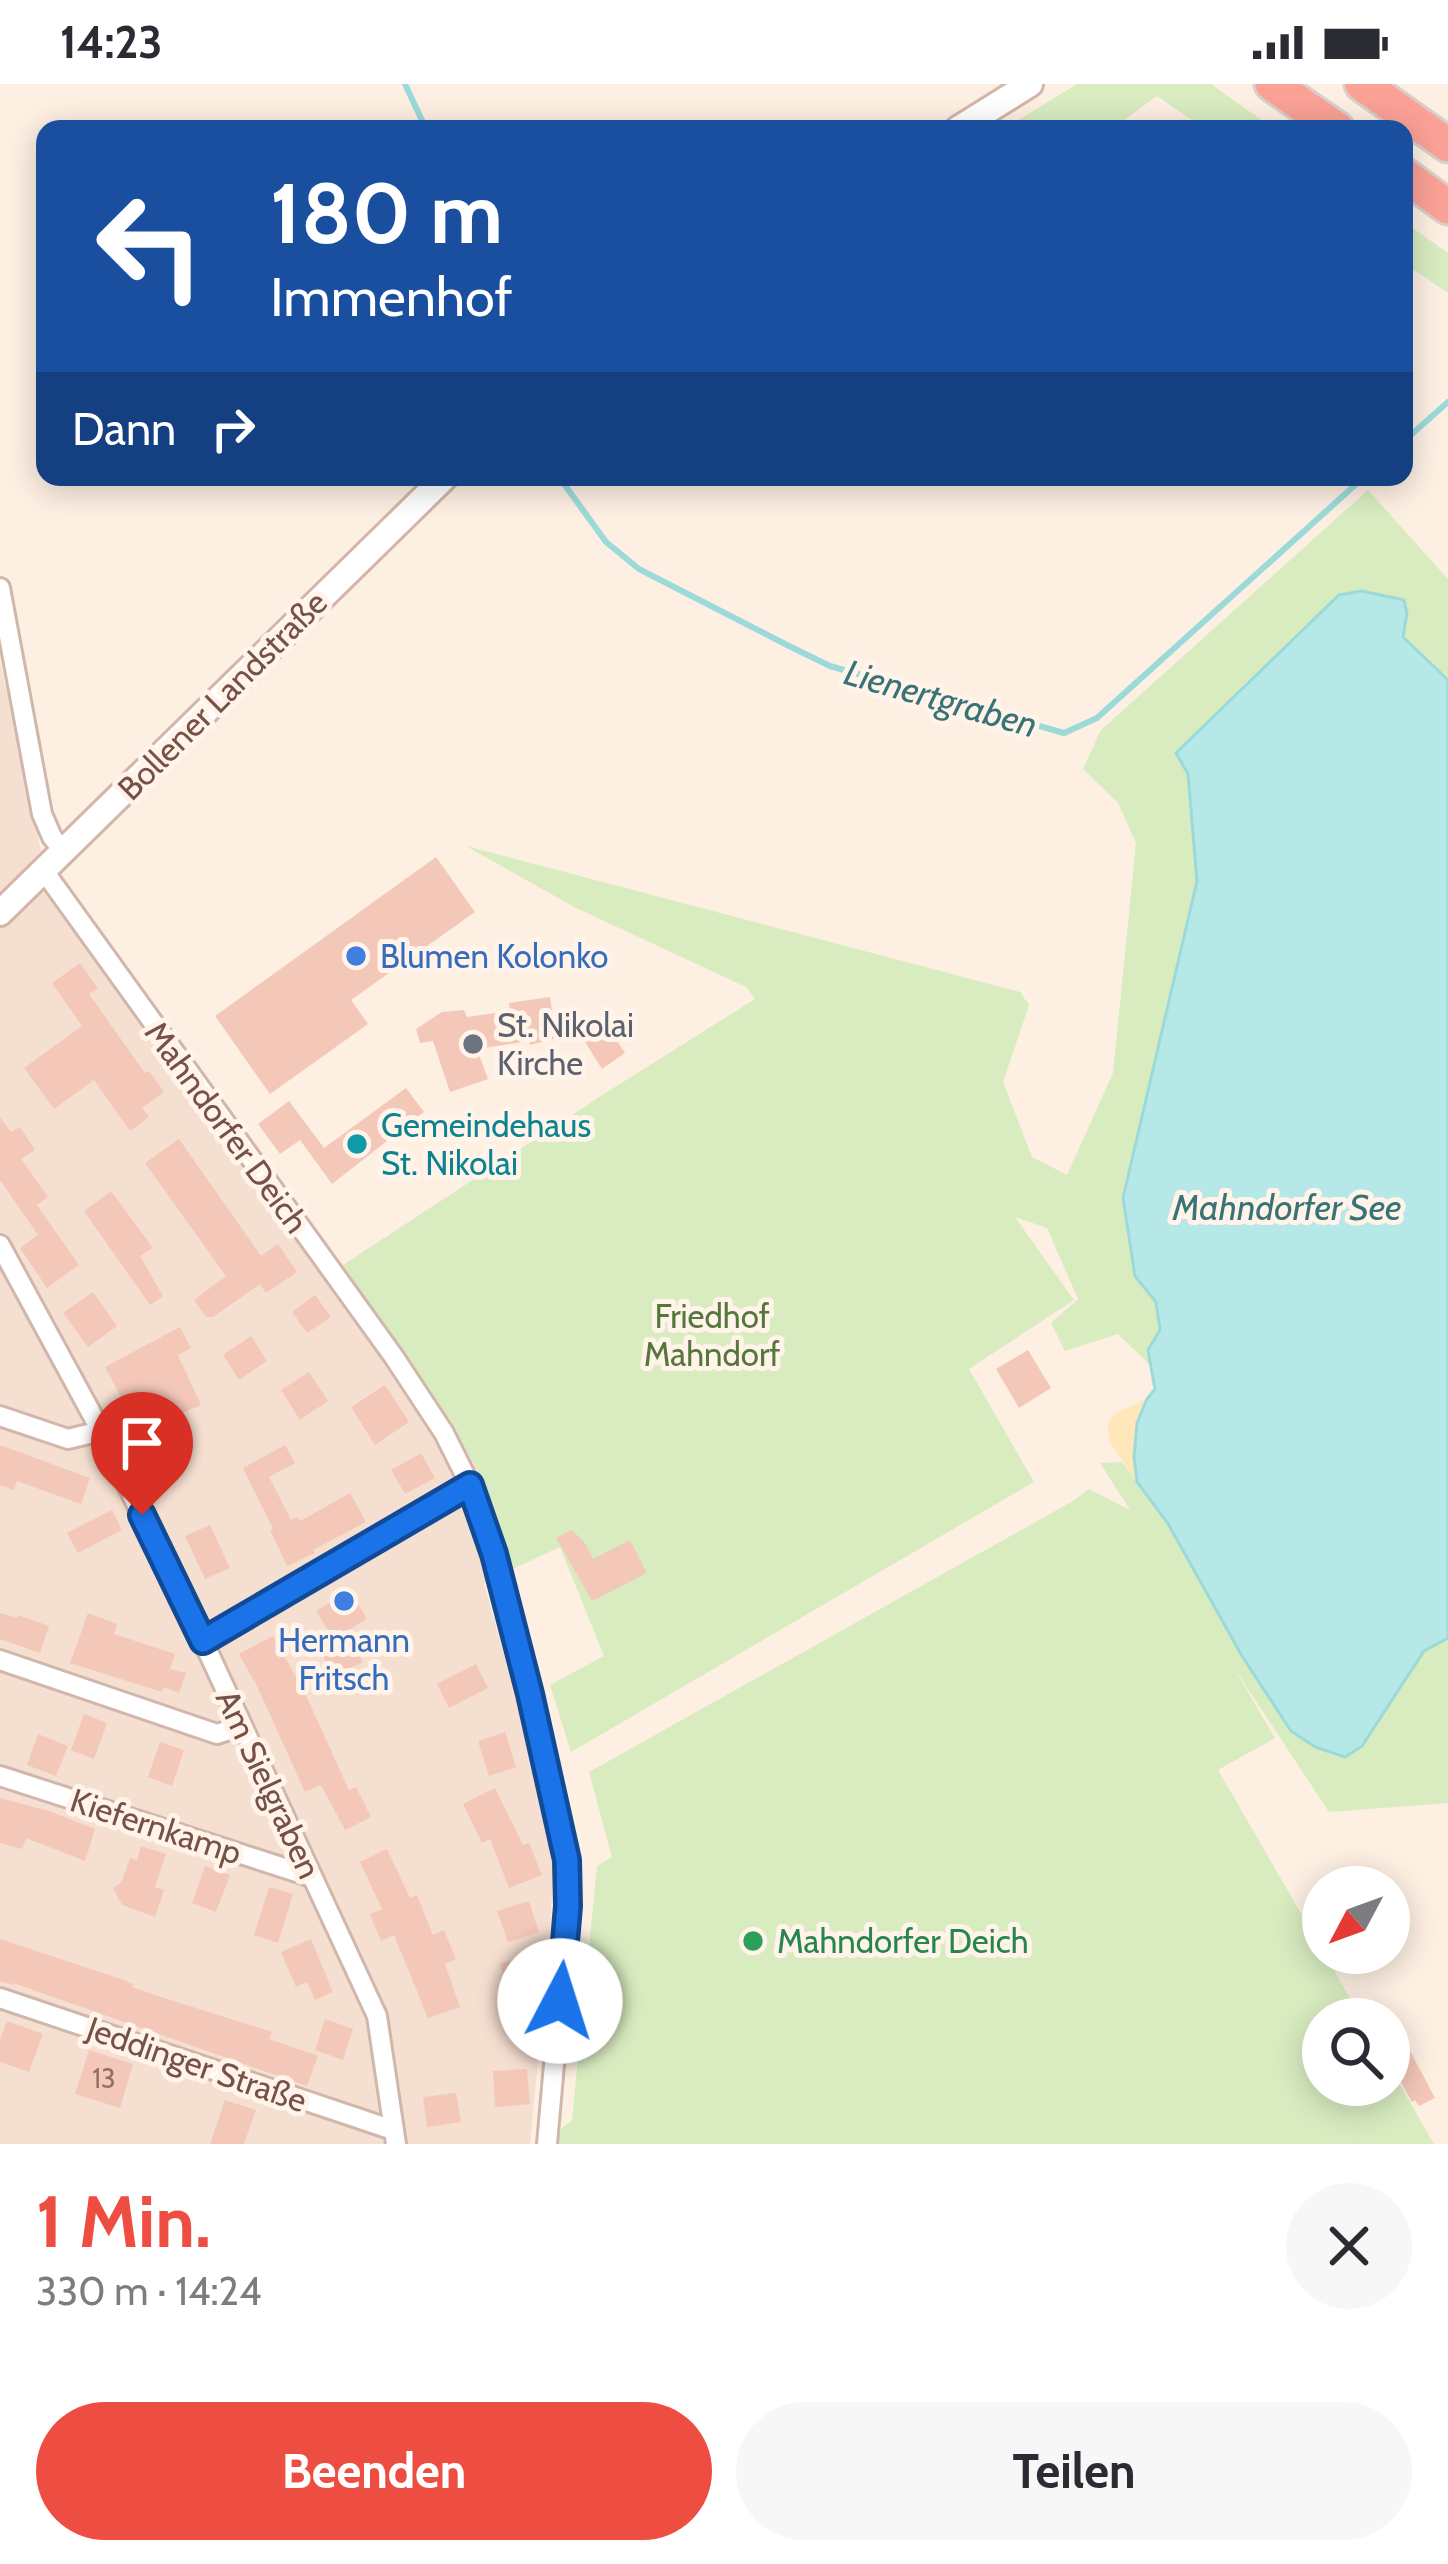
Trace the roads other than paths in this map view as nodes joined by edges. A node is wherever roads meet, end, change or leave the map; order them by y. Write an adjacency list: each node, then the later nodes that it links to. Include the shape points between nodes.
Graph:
1 (1030, 84): 4 (street)
2 (1272, 84): 5 (highway)
3 (1362, 84): 7 (highway)
4 (972, 120)
5 (1324, 120)
6 (1413, 120): 8 (highway)
7 (1413, 120)
8 (1448, 145)
9 (1413, 182): 10 (highway)
10 (1448, 207)
11 (436, 486): 13 (street, Bollener Landstraße)
12 (0, 588): 13 (street, via 42,814)
13 (64, 852): 14 (street, Bollener Landstraße)
14 (44, 872): 15 (street, Bollener Landstraße); 19 (street, Mahndorfer Deich, via 394,1357)
15 (0, 913)
16 (0, 1245): 18 (street, Am Sielgraben)
17 (0, 1416): 18 (street, via 68,1439)
18 (101, 1431): 20 (street, Am Sielgraben)
19 (470, 1485): 20 (street); 27 (street, Mahndorfer Deich, via 536,1716 567,1860)
20 (203, 1641): 22 (street, Am Sielgraben)
21 (0, 1660): 22 (street, via 217,1734)
22 (242, 1726): 24 (street, Am Sielgraben)
23 (0, 1776): 24 (street, Kiefernkamp)
24 (312, 1877): 26 (street, Am Sielgraben, via 377,2016)
25 (0, 1998): 26 (street, Jeddinger Straße)
26 (394, 2137)
27 (547, 2144)

